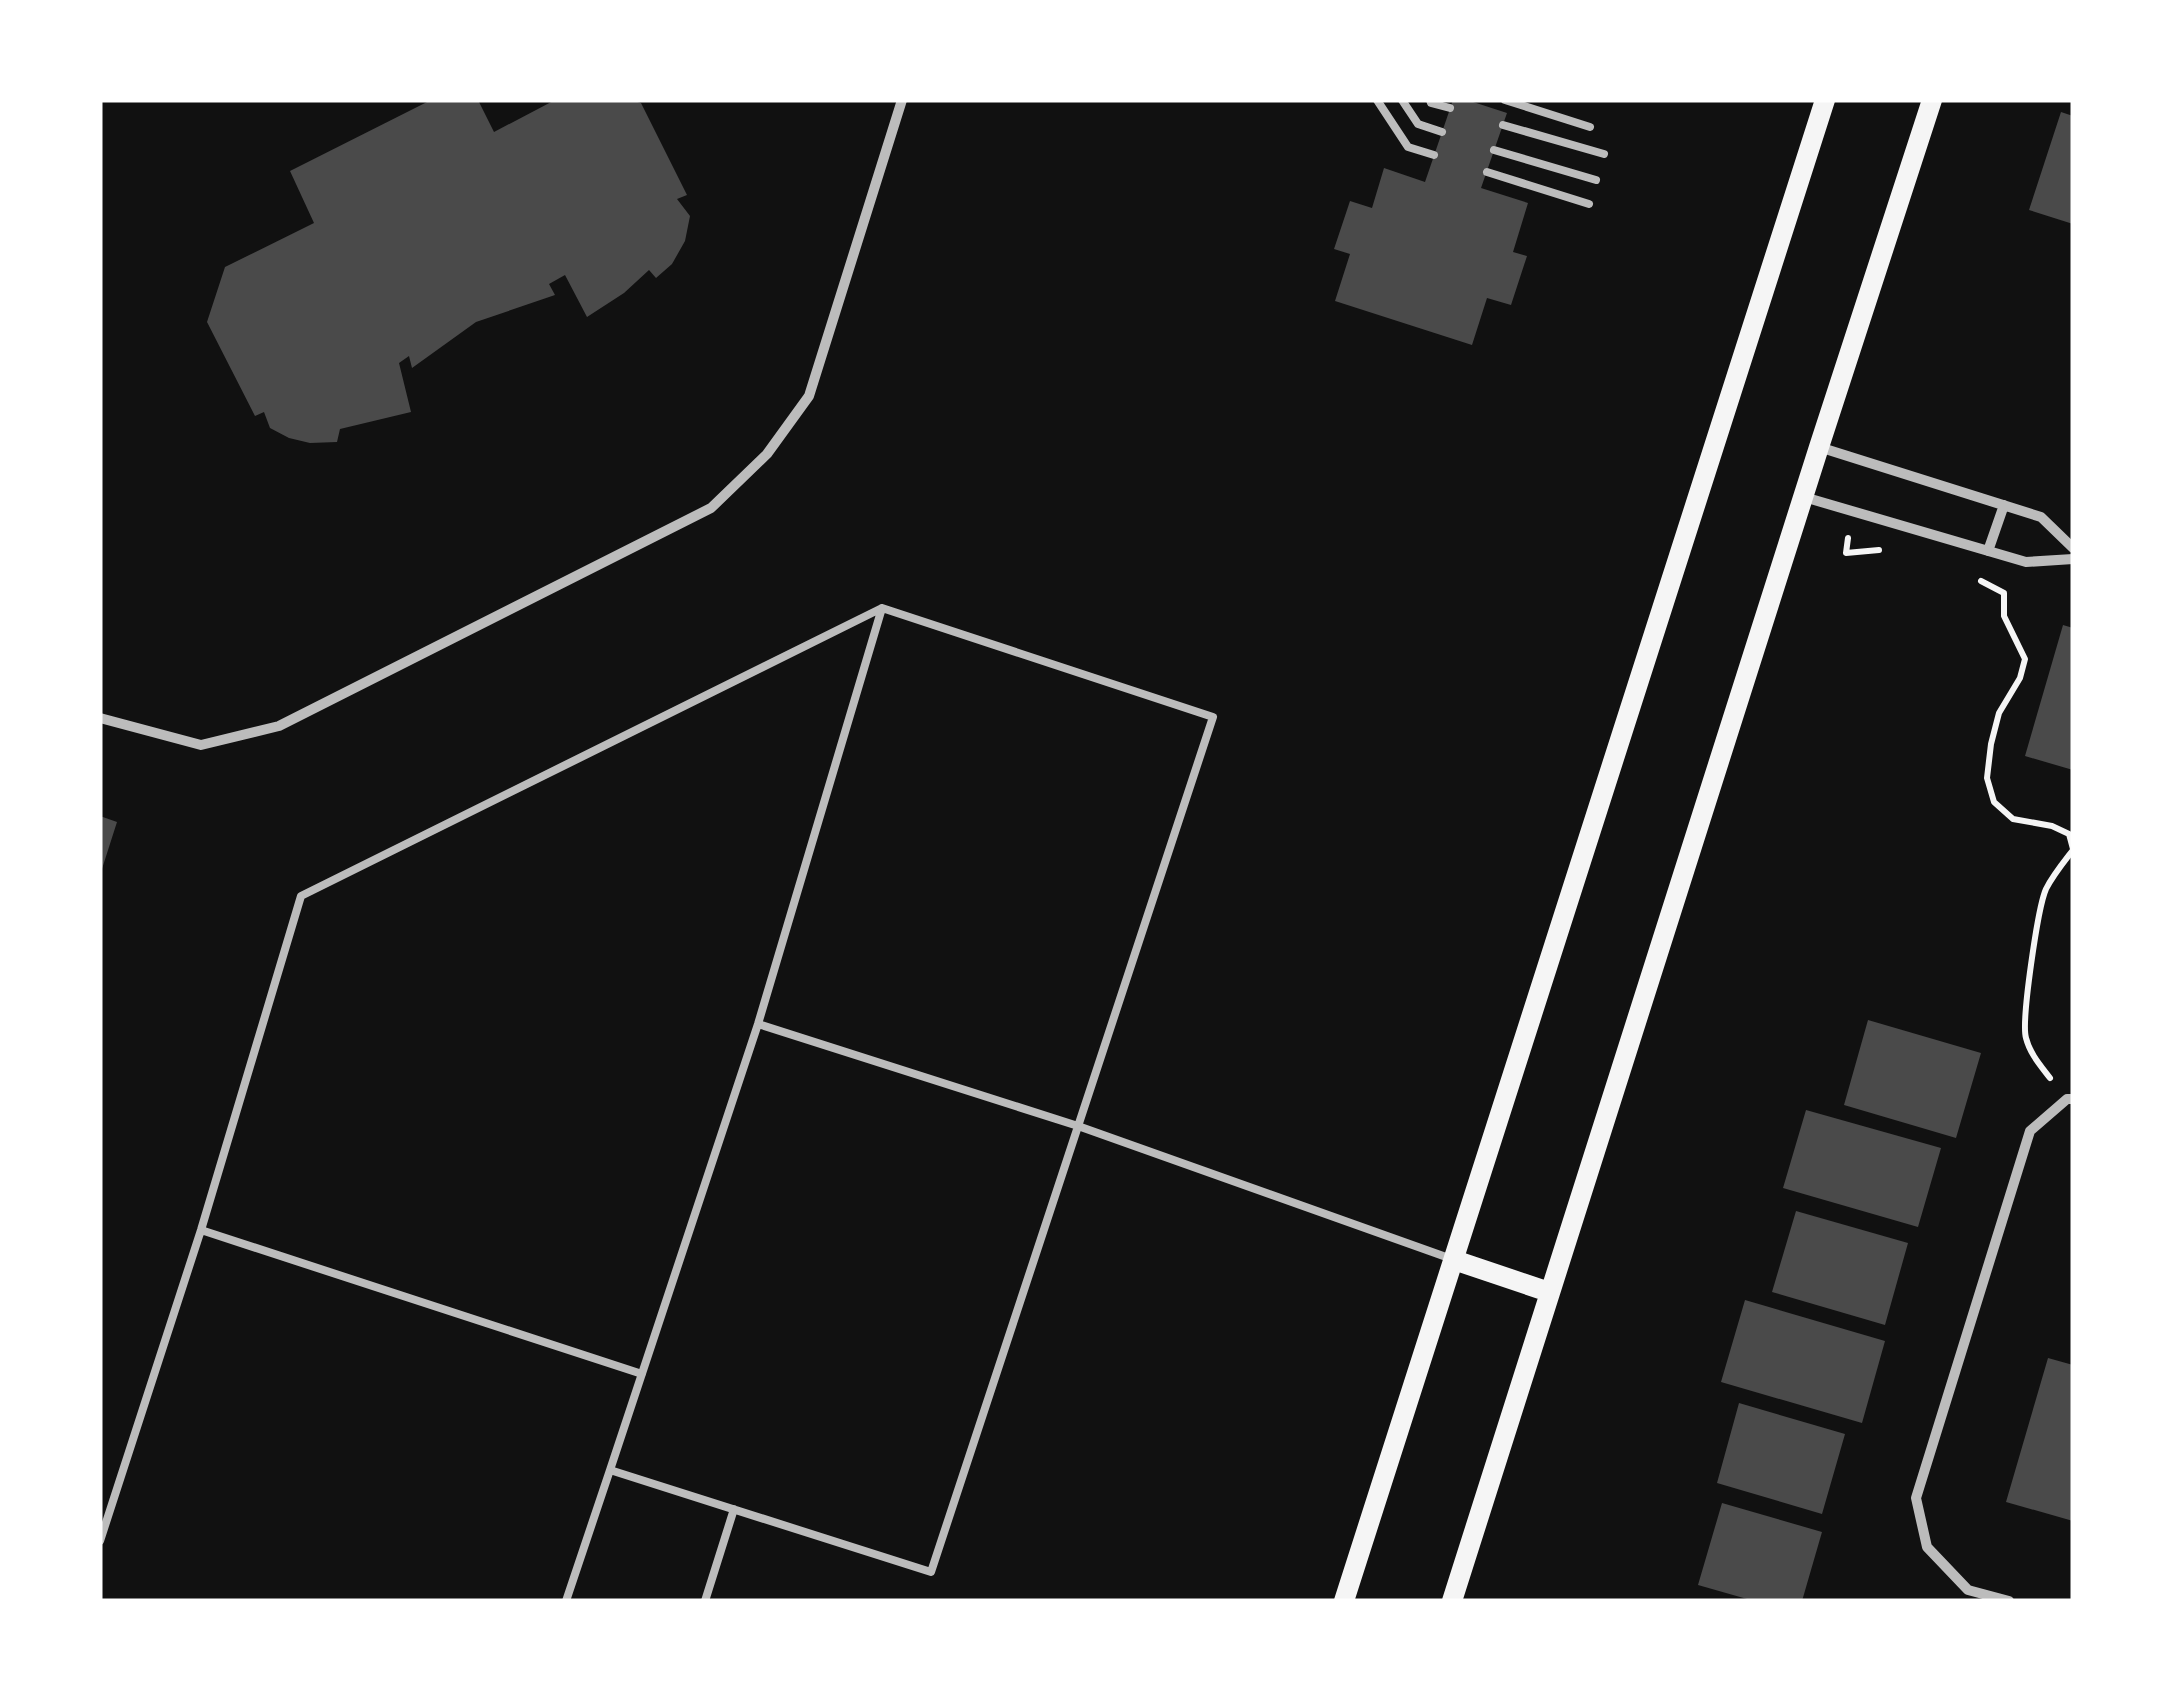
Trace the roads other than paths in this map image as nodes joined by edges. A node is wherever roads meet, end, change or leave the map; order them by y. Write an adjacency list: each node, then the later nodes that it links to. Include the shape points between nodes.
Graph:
1 (902, 100): 25 (street, via 809,396 767,454 711,508 279,726 202,745)
2 (1377, 100): 14 (lane, via 1408,147)
3 (1402, 100): 11 (lane, via 1418,124)
4 (1430, 100): 8 (lane)
5 (1505, 100): 10 (lane)
6 (1825, 100): 30 (main road)
7 (1931, 100): 18 (main road)
8 (1450, 108)
9 (1503, 124): 13 (lane)
10 (1590, 127)
11 (1442, 132)
12 (1494, 150): 16 (lane)
13 (1604, 154)
14 (1434, 155)
15 (1487, 172): 17 (lane)
16 (1596, 180)
17 (1589, 204)
18 (1819, 447): 19 (main road); 20 (street)
19 (1803, 497): 22 (street); 31 (main road)
20 (2004, 505): 21 (street, via 2041,517); 22 (street)
21 (2073, 548)
22 (1988, 551): 23 (street, via 2026,562)
23 (2073, 559)
24 (882, 608): 26 (lane); 28 (lane, via 1213,717); 29 (lane, via 301,896)
25 (100, 718)
26 (758, 1024): 28 (lane); 32 (lane)
27 (2070, 1099): 40 (street, via 2030,1131 1916,1498 1927,1547 1968,1590)
28 (1078, 1126): 30 (lane); 34 (lane, via 931,1572)
29 (201, 1230): 32 (lane); 35 (lane)
30 (1454, 1260): 31 (main road); 38 (main road)
31 (1548, 1292): 39 (main road)
32 (642, 1374): 33 (lane)
33 (610, 1470): 34 (lane); 36 (lane)
34 (734, 1509): 37 (lane)
35 (100, 1541)
36 (566, 1601)
37 (704, 1601)
38 (1344, 1601)
39 (1452, 1601)
40 (2009, 1601)

